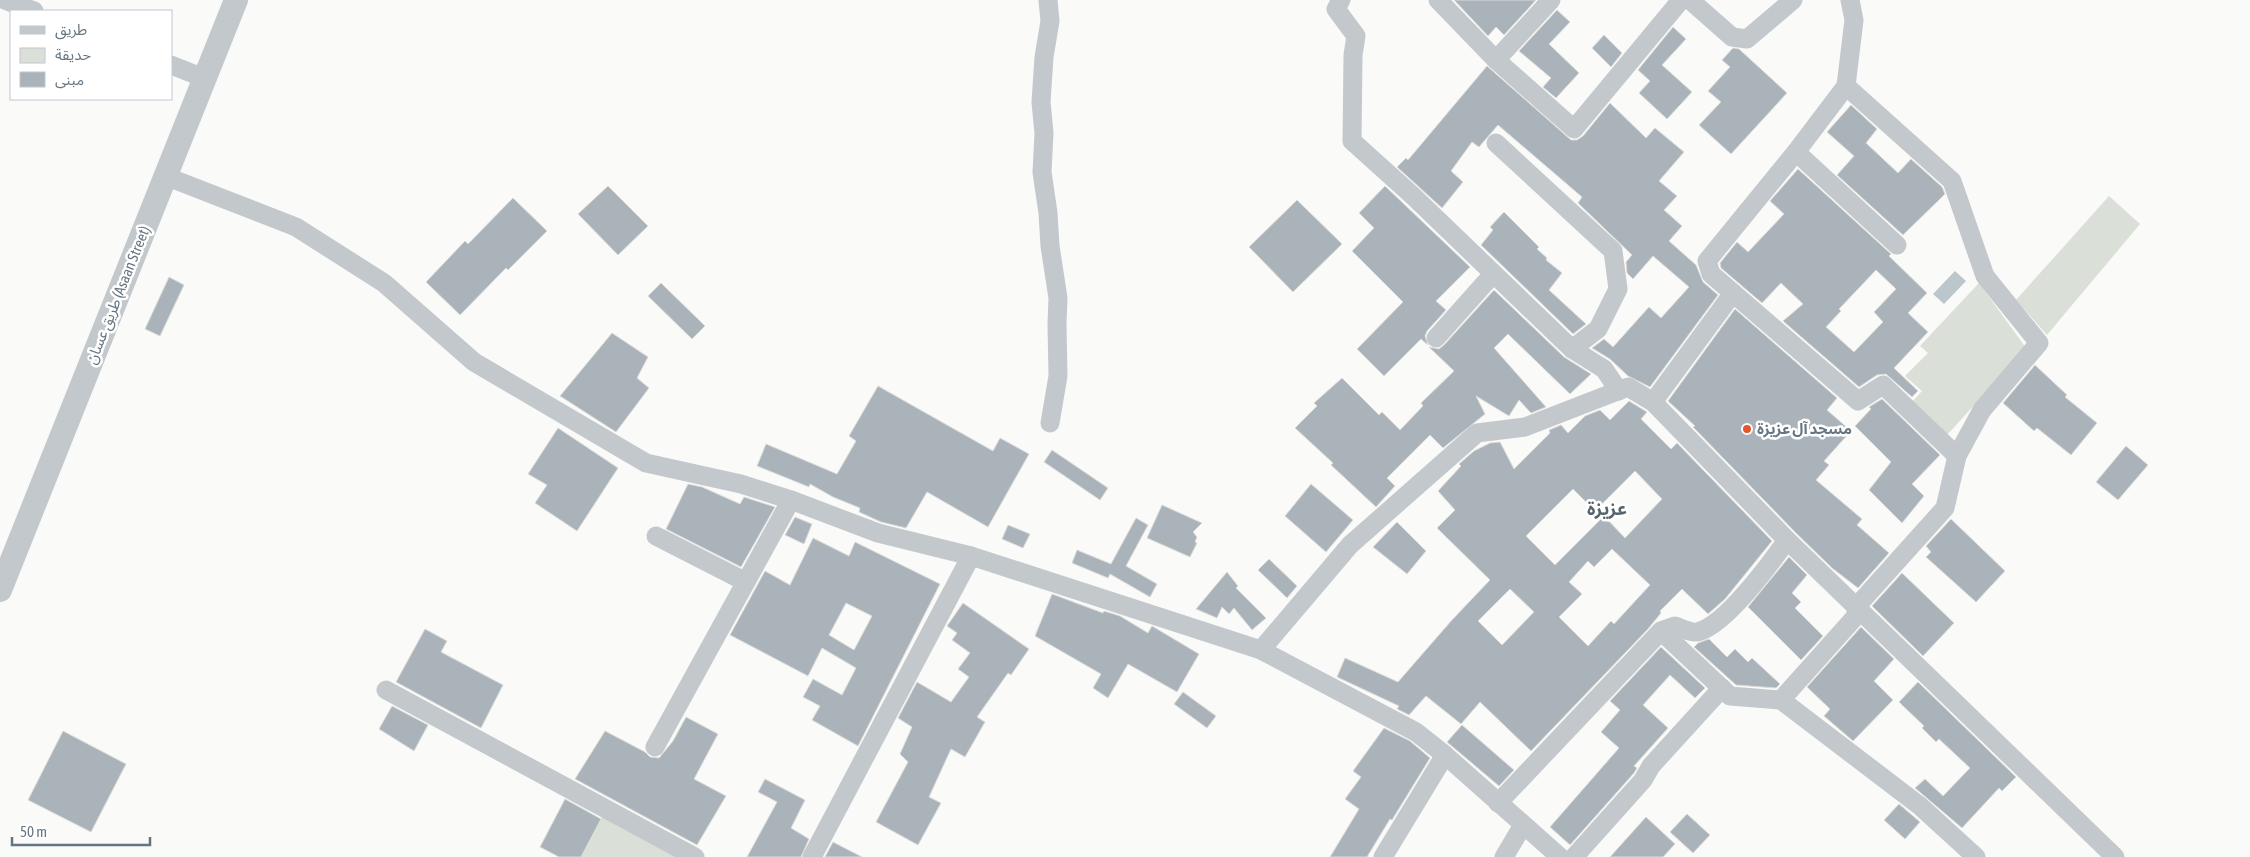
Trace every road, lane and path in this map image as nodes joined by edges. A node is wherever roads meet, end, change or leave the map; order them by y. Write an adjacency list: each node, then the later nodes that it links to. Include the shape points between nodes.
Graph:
1 (5, 0): 11 (street)
2 (236, 0): 14 (street, طريق عسان (Asaan Street))
3 (1048, 0): 26 (street, via 1050,21 1041,102 1044,133 1042,172 1058,298 1058,376)
4 (1341, 0): 20 (street, via 1336,9 1356,36 1352,141)
5 (1438, 0): 12 (street)
6 (1551, 0): 12 (street)
7 (1681, 0): 12 (street, via 1574,129)
8 (1690, 0): 9 (street, via 1732,37 1747,40)
9 (1792, 0)
10 (1850, 0): 15 (street, via 1854,20)
11 (31, 10)
12 (1496, 60)
13 (172, 66): 14 (street)
14 (204, 78): 18 (street, طريق عسان (Asaan Street))
15 (1846, 86): 17 (street); 27 (street, via 1952,181 1985,276 2039,343 1982,410)
16 (1496, 143): 23 (street, via 1613,251 1618,289 1598,329)
17 (1796, 152): 19 (street); 21 (street, via 1706,261 1711,274)
18 (165, 176): 28 (street, via 296,227 384,283 474,362 646,463 741,484); 33 (street, طريق عسان (Asaan Street))
19 (1897, 245)
20 (1493, 274): 22 (street); 23 (street)
21 (1733, 293): 25 (street); 27 (street, via 1858,400 1883,385)
22 (1436, 338)
23 (1572, 349): 24 (street, via 1604,369)
24 (1619, 391): 25 (street, via 1628,387); 36 (street, via 1525,427 1477,433 1350,545)
25 (1653, 402): 30 (street)
26 (1050, 422)
27 (1957, 456): 34 (street, via 1945,508)
28 (792, 500): 31 (street, via 878,534); 32 (street)
29 (656, 536): 32 (street)
30 (1787, 540): 34 (street); 35 (street, via 1760,577 1710,628 1694,633 1675,626)
31 (971, 556): 36 (street); 45 (street)
32 (746, 582): 40 (street)
33 (0, 590)
34 (1856, 607): 39 (street, via 1856,616); 51 (street)
35 (1662, 631): 37 (street); 42 (street)
36 (1261, 650): 41 (street, via 1416,732)
37 (1722, 688): 39 (street, via 1730,696); 49 (street)
38 (386, 690): 44 (street)
39 (1781, 700): 50 (street, via 1920,806)
40 (655, 747)
41 (1445, 755): 42 (street); 46 (street)
42 (1498, 803): 43 (street)
43 (1523, 825): 47 (street); 48 (street)
44 (694, 857)
45 (812, 857)
46 (1383, 857)
47 (1504, 857)
48 (1560, 857)
49 (1574, 857)
50 (1976, 857)
51 (2115, 857)

